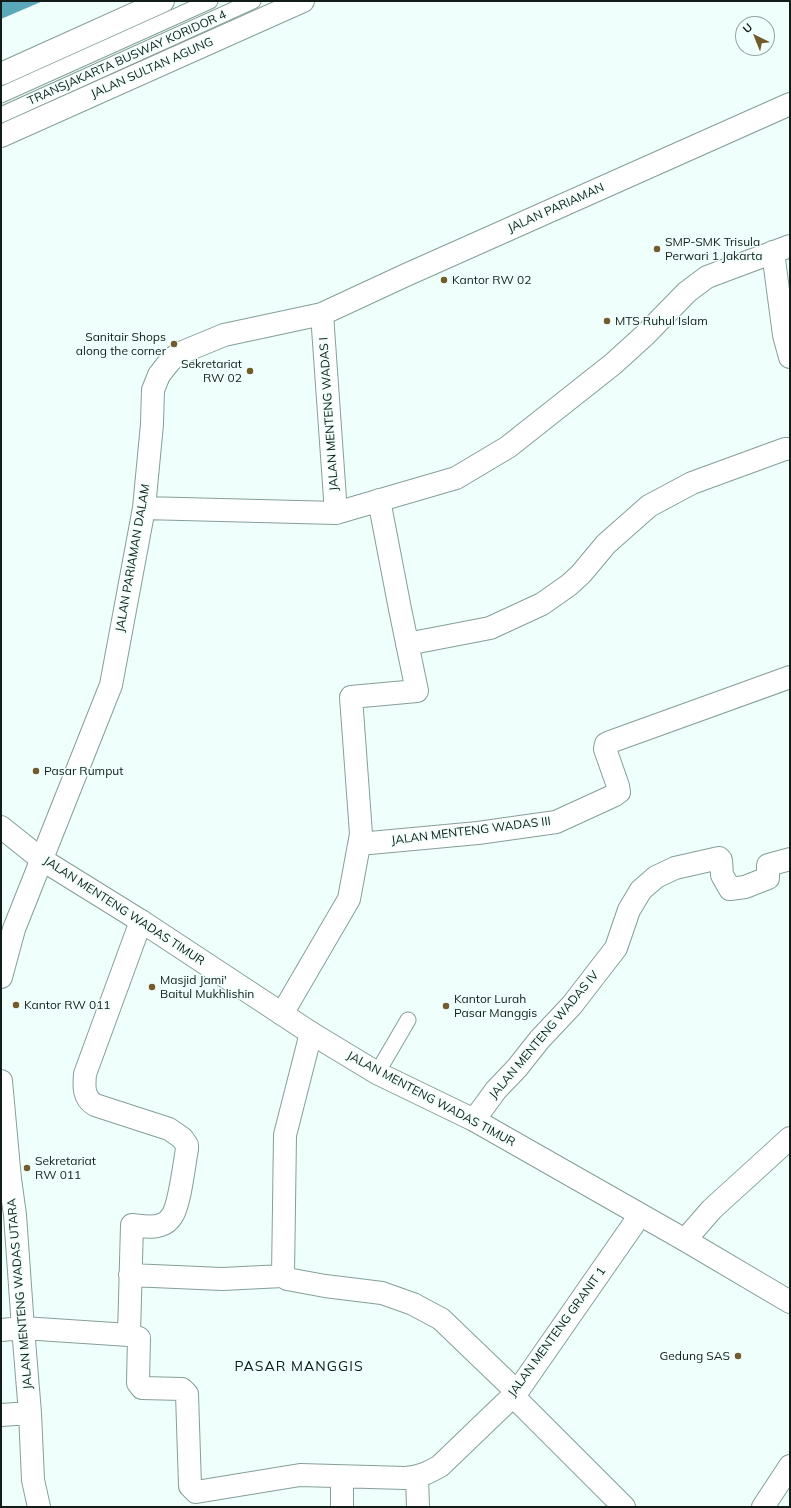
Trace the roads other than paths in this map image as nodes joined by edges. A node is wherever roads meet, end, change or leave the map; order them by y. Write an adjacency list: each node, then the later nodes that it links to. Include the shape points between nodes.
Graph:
1 (163, 1): 5 (street)
2 (210, 1): 6 (lane, TRANSJAKARTA BUSWAY KORIDOR 4)
3 (253, 1): 8 (lane, TRANSJAKARTA BUSWAY KORIDOR 4)
4 (303, 1): 9 (street, JALAN SULTAN AGUNG)
5 (1, 74)
6 (1, 95)
7 (790, 104): 11 (street, JALAN PARIAMAN)
8 (1, 115)
9 (1, 136)
10 (782, 249): 12 (street, via 784,336); 14 (street, via 707,277 687,292 613,364 501,451 456,478)
11 (322, 314): 15 (street, JALAN PARIAMAN DALAM, via 224,335 178,354 170,361 159,375 153,390); 16 (street, JALAN MENTENG WADAS I)
12 (790, 357)
13 (790, 449): 17 (street, via 785,448 692,483 649,506 606,544 569,585 542,604 490,628)
14 (379, 500): 16 (street); 17 (street)
15 (144, 508): 16 (street); 21 (street, JALAN PARIAMAN DALAM, via 111,685)
16 (336, 513)
17 (407, 644): 20 (street, via 417,691 351,697 361,834)
18 (790, 677): 20 (street, JALAN MENTENG WADAS III, via 606,744 605,749 619,792 556,822 478,833)
19 (1, 827): 21 (street, JALAN MENTENG WADAS TIMUR)
20 (359, 844): 25 (street, via 349,899)
21 (41, 859): 23 (street, JALAN MENTENG WADAS TIMUR); 24 (street, via 14,929)
22 (790, 859): 31 (street, JALAN MENTENG WADAS IV, via 768,865 768,878 745,887 730,889 722,875 719,858 675,868 656,877 641,890 629,910 616,948 611,955 572,1005 496,1090)
23 (141, 921): 25 (street, JALAN MENTENG WADAS TIMUR); 36 (street, via 86,1074 86,1096 89,1102 95,1105 169,1129 187,1145 177,1205 172,1216 167,1222 157,1226 132,1225)
24 (1, 977)
25 (282, 1014): 27 (street, JALAN MENTENG WADAS TIMUR)
26 (408, 1020): 28 (lane)
27 (311, 1033): 28 (street, JALAN MENTENG WADAS TIMUR); 37 (street, via 285,1135)
28 (377, 1073): 31 (street, JALAN MENTENG WADAS TIMUR)
29 (1, 1081): 30 (street, JALAN MENTENG WADAS UTARA)
30 (2, 1107): 33 (street, JALAN MENTENG WADAS UTARA)
31 (474, 1120): 34 (street, JALAN MENTENG WADAS TIMUR)
32 (790, 1138): 35 (street, via 712,1210)
33 (5, 1179): 39 (street, JALAN MENTENG WADAS UTARA, via 15,1214)
34 (640, 1215): 35 (street, JALAN MENTENG WADAS TIMUR); 42 (street, JALAN MENTENG GRANIT 1)
35 (685, 1240): 38 (street, JALAN MENTENG WADAS TIMUR)
36 (130, 1275): 37 (street, via 222,1279); 41 (street)
37 (283, 1276): 42 (street, via 325,1286 382,1293 413,1304 441,1319)
38 (790, 1302)
39 (23, 1328): 40 (street); 41 (street); 43 (street, JALAN MENTENG WADAS UTARA)
40 (1, 1330)
41 (129, 1335): 46 (street, JALAN MENTENG GRANIT 1, via 139,1338 138,1383 142,1388 182,1389 187,1394 190,1486 196,1492 300,1475)
42 (515, 1394): 47 (street, JALAN MENTENG GRANIT 1, via 440,1466 428,1474); 52 (street)
43 (30, 1413): 44 (street); 49 (street, JALAN MENTENG WADAS UTARA, via 33,1480)
44 (1, 1415)
45 (790, 1466): 48 (street)
46 (342, 1477): 47 (street, JALAN MENTENG GRANIT 1); 50 (street)
47 (417, 1477): 51 (street)
48 (765, 1506)
49 (39, 1507)
50 (342, 1507)
51 (418, 1507)
52 (624, 1507)

